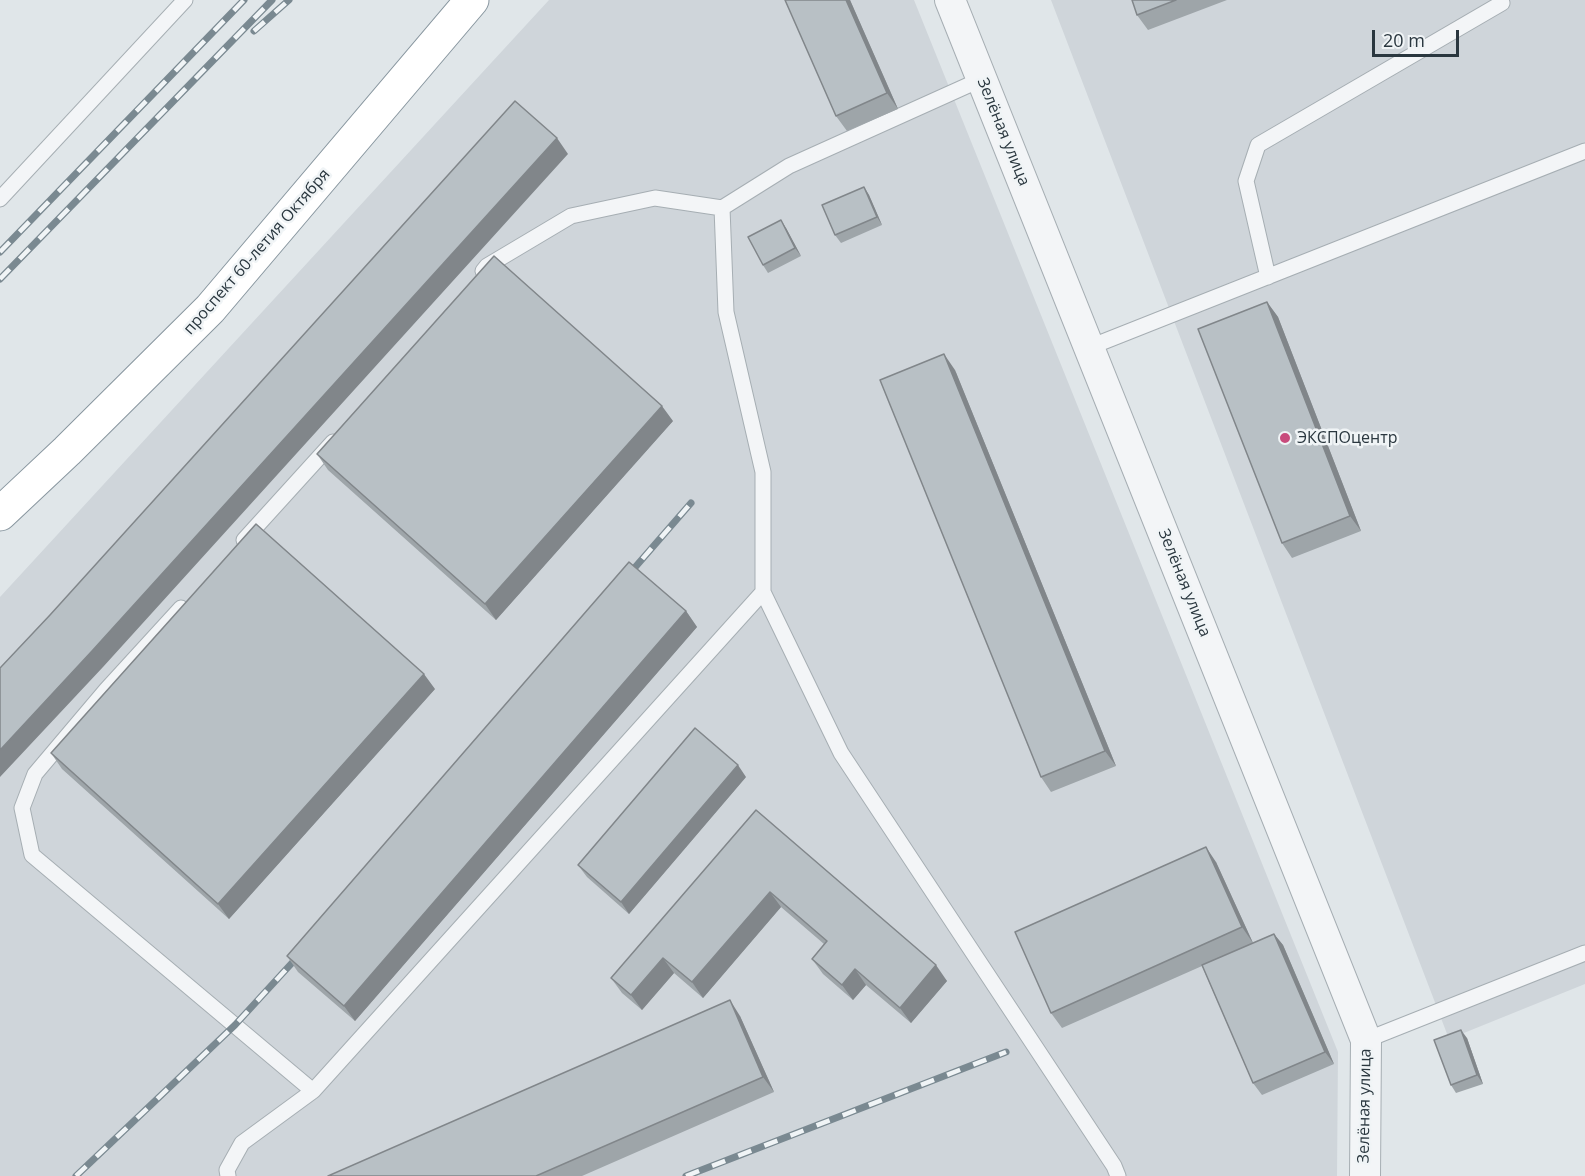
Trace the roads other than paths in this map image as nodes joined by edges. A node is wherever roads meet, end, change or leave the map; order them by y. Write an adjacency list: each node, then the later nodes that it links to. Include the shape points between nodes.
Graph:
1 (185, 0): 7 (lane)
2 (472, 0): 13 (highway, проспект 60-летия Октября, via 210,309)
3 (950, 0): 5 (street, Зелёная улица)
4 (1502, 3): 9 (lane, via 1258,145 1246,181)
5 (982, 79): 8 (lane, via 789,166); 11 (street, Зелёная улица)
6 (1585, 151): 9 (lane)
7 (0, 199)
8 (723, 208): 10 (lane, via 655,198 571,216 487,266); 15 (lane, via 726,312 763,472)
9 (1268, 277): 11 (lane)
10 (471, 284)
11 (1090, 347): 18 (street, Зелёная улица)
12 (340, 435): 14 (lane)
13 (0, 514)
14 (236, 549)
15 (763, 592): 19 (lane); 21 (lane, via 841,753)
16 (195, 593): 19 (lane, via 35,774 22,808 32,855)
17 (1585, 953): 18 (lane)
18 (1366, 1040): 22 (street, Зелёная улица)
19 (313, 1091): 20 (lane, via 242,1143 227,1170)
20 (228, 1176)
21 (1118, 1176)
22 (1365, 1176)

